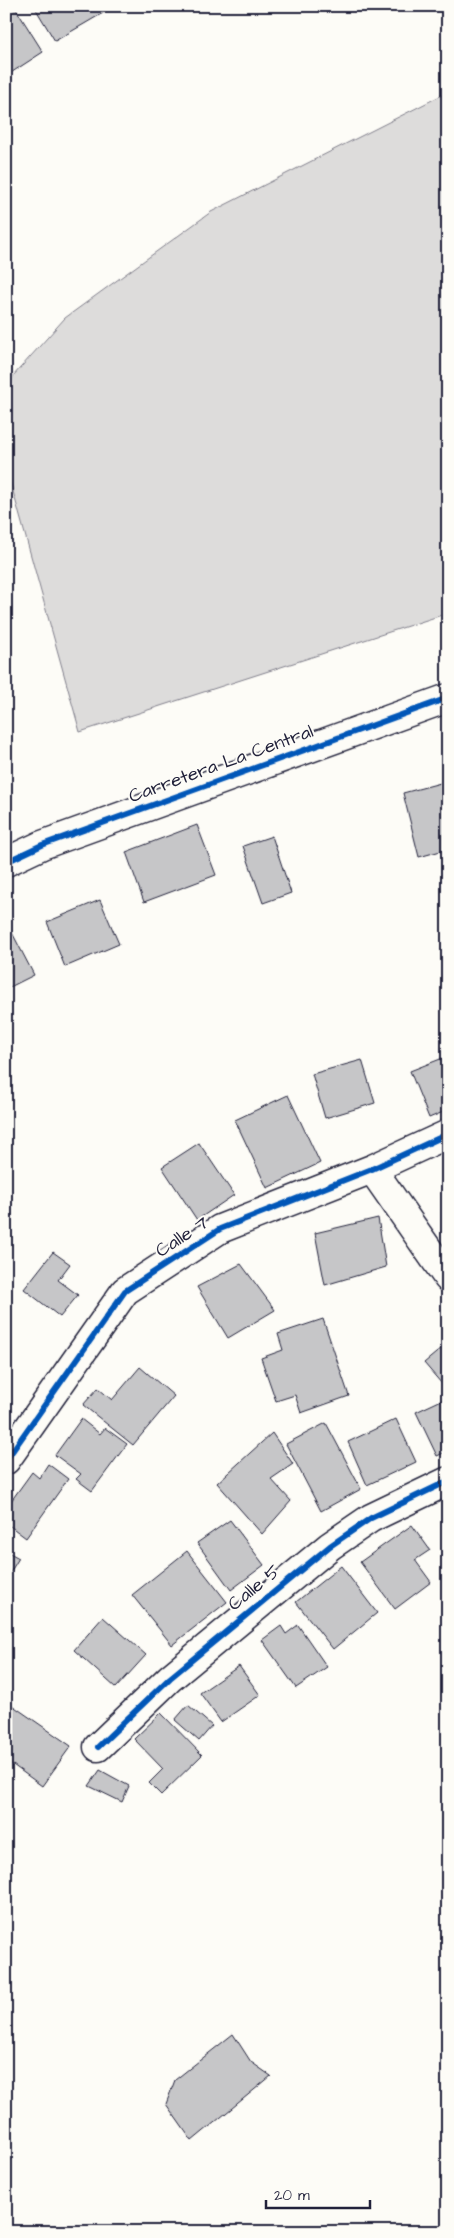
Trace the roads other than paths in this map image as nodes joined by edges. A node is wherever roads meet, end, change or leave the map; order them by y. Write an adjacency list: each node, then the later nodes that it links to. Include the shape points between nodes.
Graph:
1 (448, 698): 2 (street, Carretera La Central, via 42,845)
2 (6, 862)
3 (448, 1134): 4 (street, Calle 7)
4 (372, 1169): 5 (street); 6 (street, Calle 7, via 220,1229 125,1291)
5 (448, 1278)
6 (6, 1460)
7 (448, 1481): 8 (street, Calle 5, via 372,1518 330,1546 170,1678)
8 (98, 1747)

